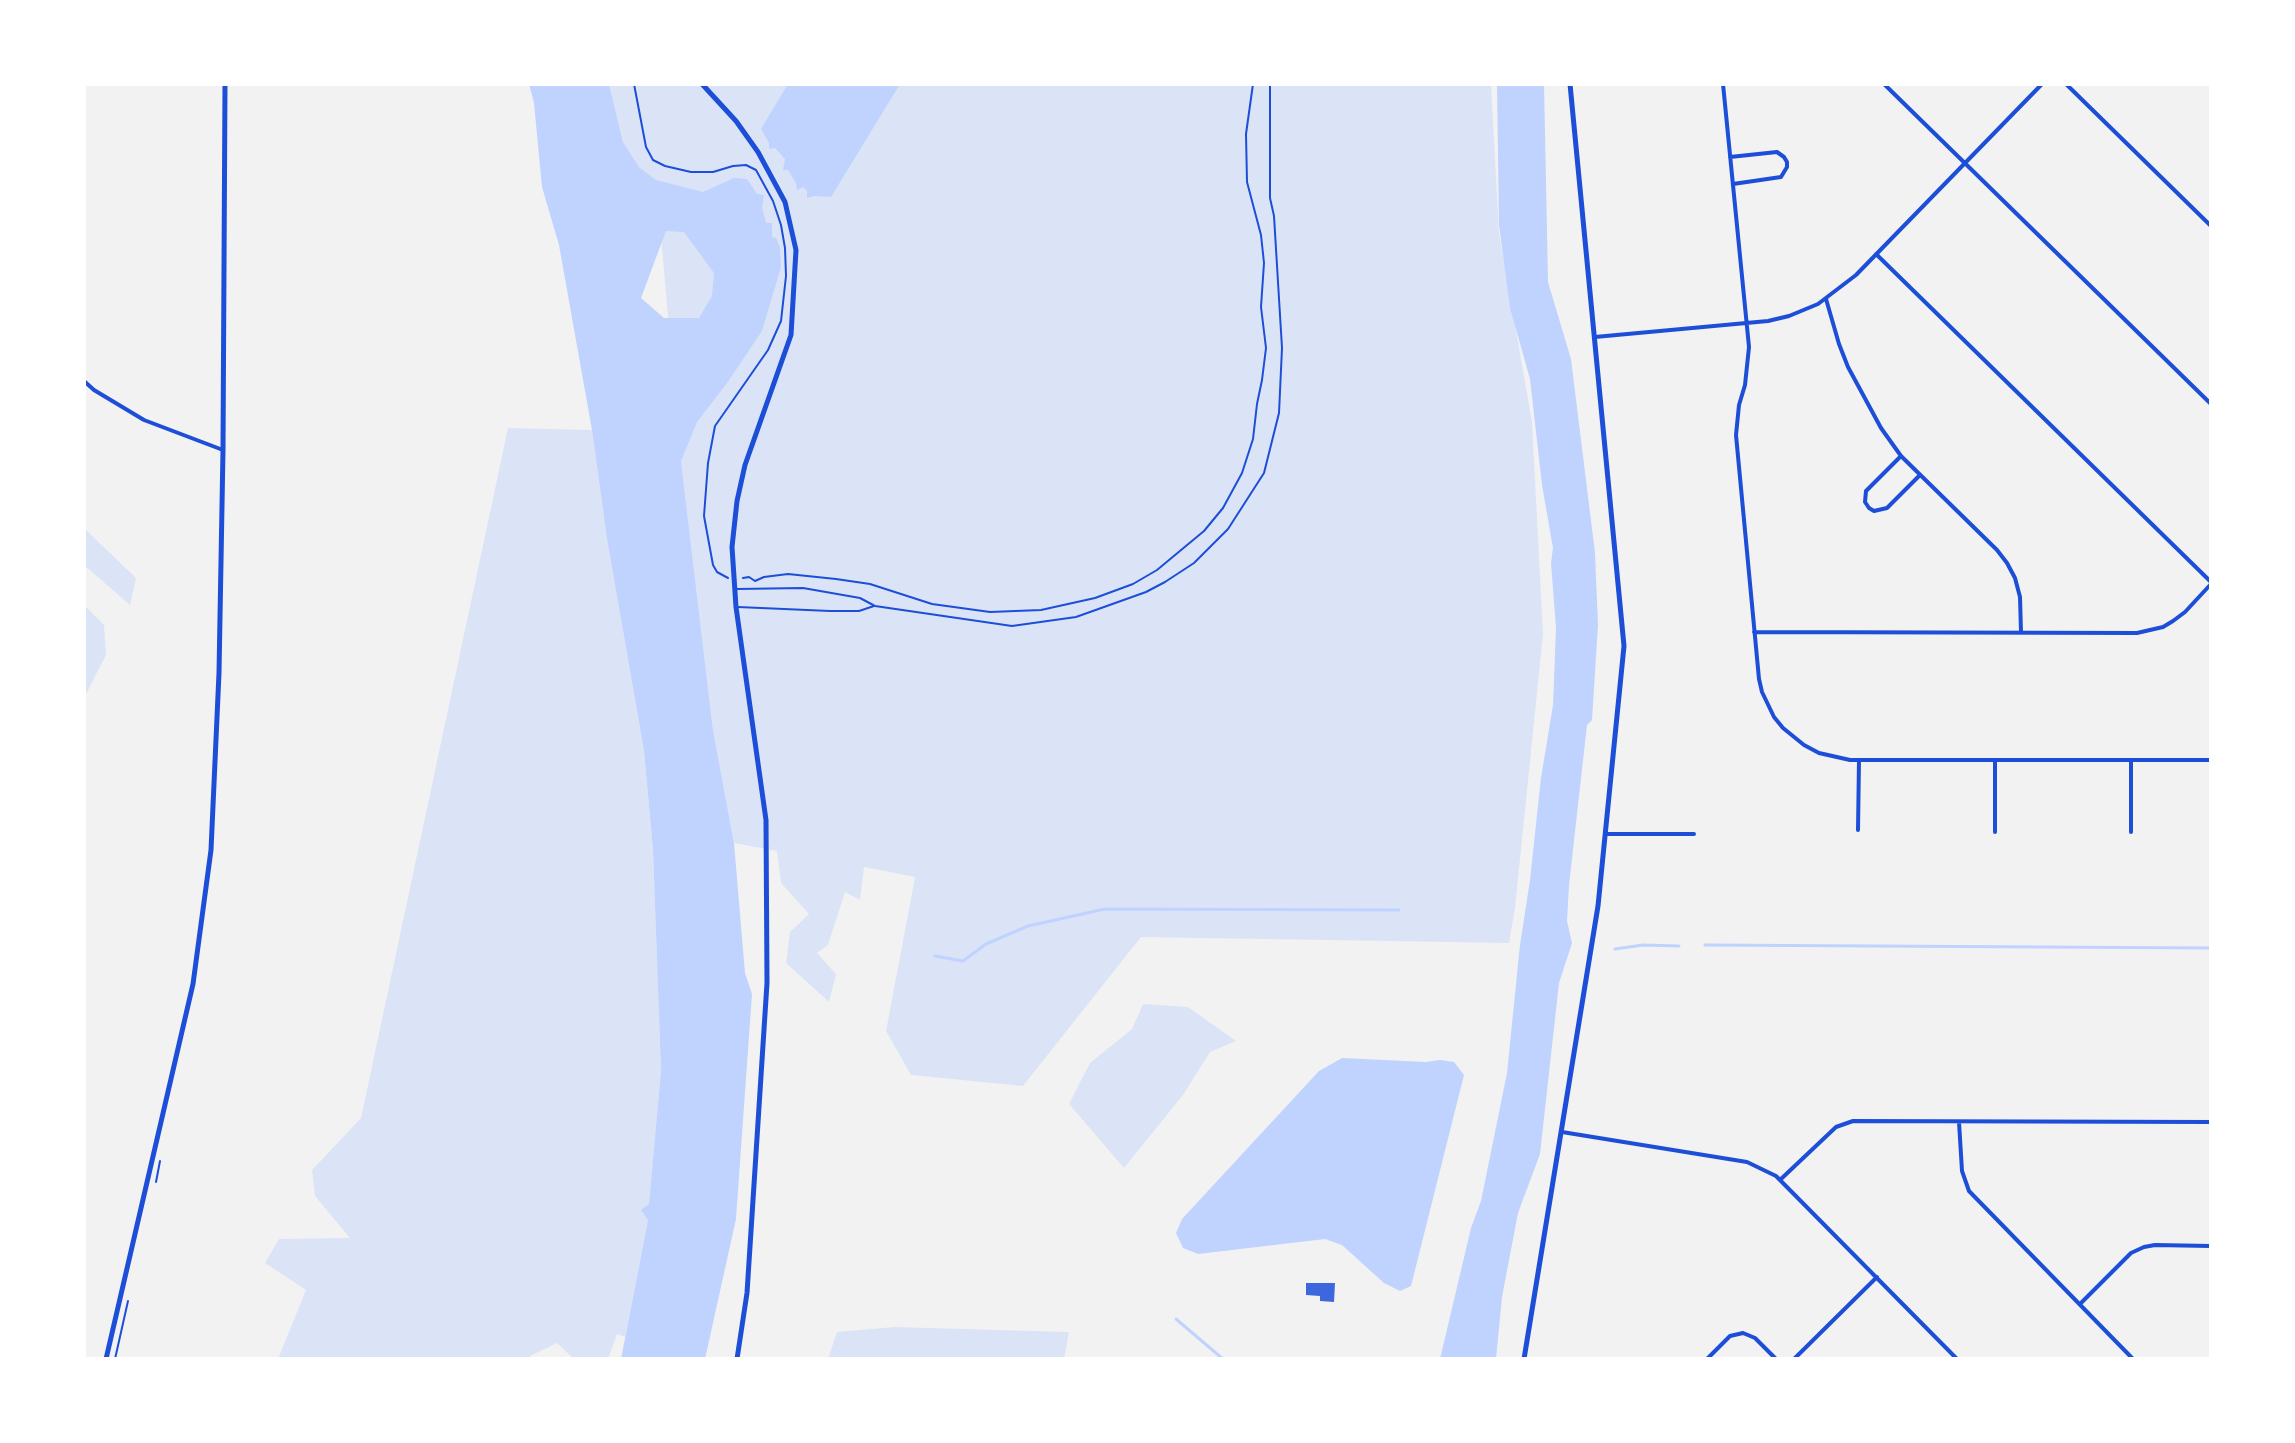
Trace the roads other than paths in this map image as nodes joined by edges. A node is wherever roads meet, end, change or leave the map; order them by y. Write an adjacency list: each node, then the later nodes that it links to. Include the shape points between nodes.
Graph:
1 (225, 84): 19 (street)
2 (702, 84): 23 (street, via 758,152 785,202 796,250 791,335 737,501)
3 (1270, 84): 24 (lane, via 1270,198 1282,348 1279,413 1264,473 1228,529 1194,563 1165,582 1076,617 1012,626)
4 (1570, 84): 16 (street)
5 (1723, 84): 9 (street)
6 (1884, 84): 10 (street)
7 (2042, 84): 10 (street)
8 (2066, 84): 12 (street)
9 (1730, 157): 11 (street); 11 (street, via 1777,152 1787,162 1781,177)
10 (1965, 163): 13 (street); 18 (street)
11 (1733, 184): 15 (street)
12 (2211, 226)
13 (1876, 254): 14 (street); 22 (street)
14 (1826, 299): 15 (street, via 1789,316); 20 (street, via 1858,388)
15 (1747, 323): 16 (street); 26 (street, via 1748,365 1736,435)
16 (1595, 337): 35 (street, via 1624,646)
17 (84, 381): 19 (street, via 144,420)
18 (2211, 404)
19 (223, 450): 44 (street, via 211,850 193,984)
20 (1901, 456): 21 (street); 21 (street, via 1866,491 1869,508 1887,508)
21 (1920, 475): 27 (street, via 2007,563 2020,597)
22 (2211, 583): 27 (street, via 2185,612 2150,631)
23 (735, 589): 24 (lane, via 803,588 860,598); 25 (street)
24 (875, 606): 25 (lane, via 859,611)
25 (736, 607): 45 (street, via 766,820 767,983 747,1293)
26 (1754, 632): 27 (street); 28 (street, via 1762,692 1783,728 1819,753)
27 (2021, 632)
28 (1859, 760): 29 (street); 32 (street)
29 (1995, 760): 30 (street); 33 (street)
30 (2131, 760): 31 (street); 34 (street)
31 (2211, 760)
32 (1858, 830)
33 (1995, 832)
34 (2131, 832)
35 (1606, 834): 36 (street); 39 (street)
36 (1694, 834)
37 (1959, 1121): 38 (street); 40 (street, via 1843,1123); 43 (street, via 1962,1171 1969,1191)
38 (2211, 1122)
39 (1561, 1132): 40 (street, via 1747,1162); 46 (street)
40 (1781, 1179): 42 (street)
41 (2211, 1246): 43 (street, via 2144,1247 2131,1253)
42 (1877, 1277): 49 (street); 50 (street)
43 (2079, 1304): 51 (street)
44 (106, 1359)
45 (737, 1359)
46 (1524, 1359)
47 (1707, 1359): 48 (street, via 1730,1336 1743,1333)
48 (1776, 1359)
49 (1794, 1359)
50 (1957, 1359)
51 (2133, 1359)

